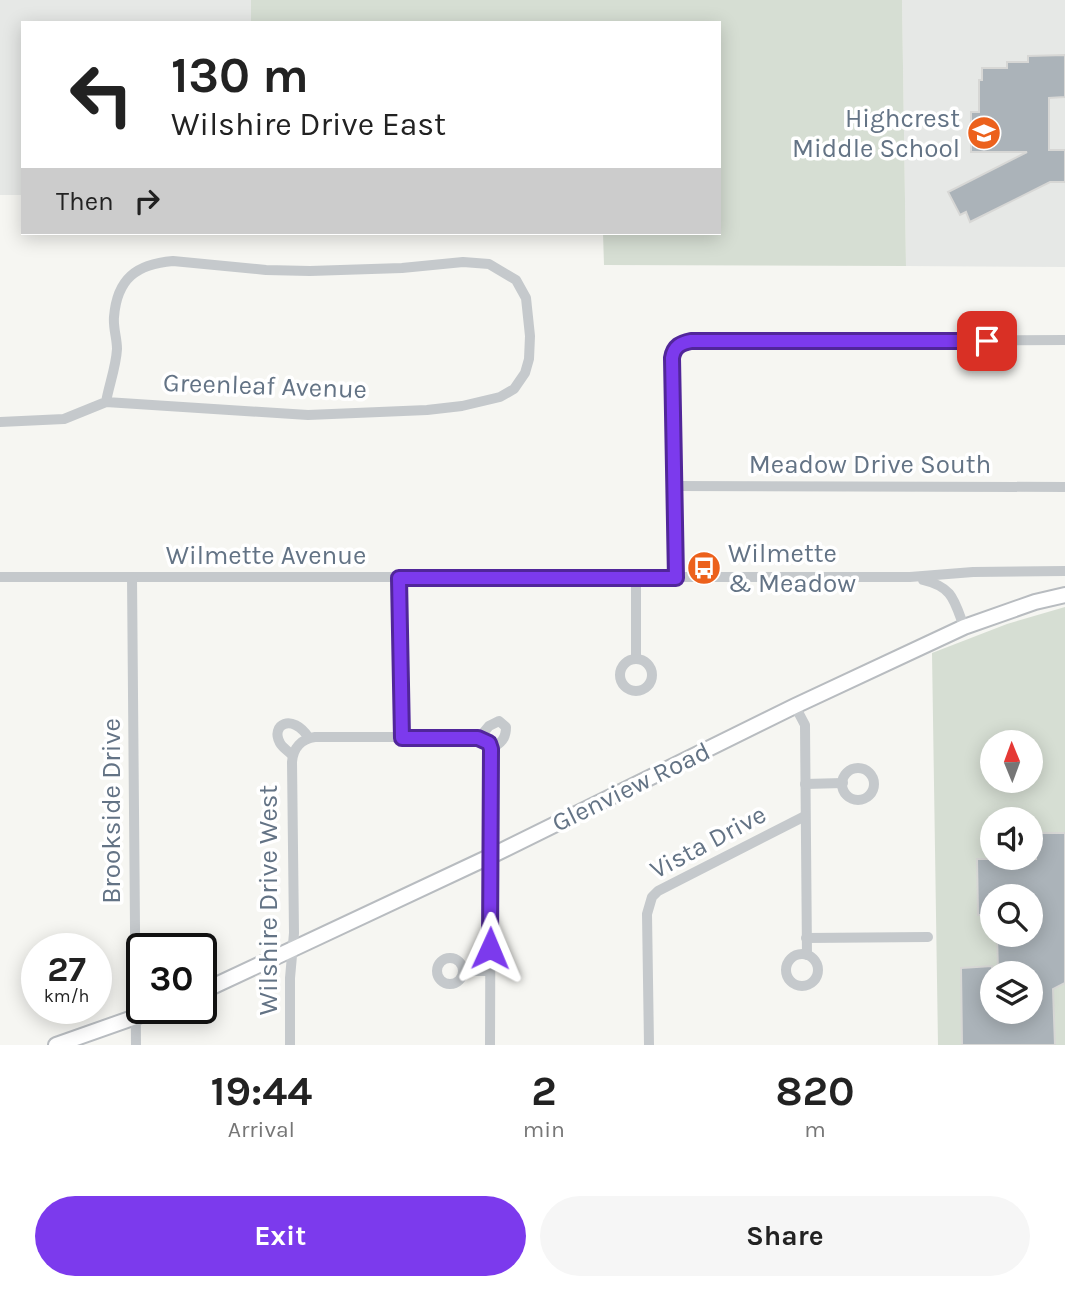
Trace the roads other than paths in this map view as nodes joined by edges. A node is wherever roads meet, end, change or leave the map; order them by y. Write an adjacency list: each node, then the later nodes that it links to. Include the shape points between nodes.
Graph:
1 (1065, 340): 4 (street, via 680,344 672,358)
2 (106, 402): 2 (street, Greenleaf Avenue, via 308,415 462,406 500,397 514,389 525,373 529,308 522,289 508,273 489,264 310,271 159,262 125,279 119,291 113,318 117,352); 3 (street, Greenleaf Avenue, via 64,419)
3 (0, 422)
4 (674, 486): 5 (street, Meadow Drive South); 11 (street)
5 (1065, 487)
6 (1065, 571): 12 (street, Wilmette Avenue)
7 (0, 577): 8 (street, Wilmette Avenue)
8 (132, 577): 9 (street, Wilmette Avenue); 26 (street, Brookside Drive)
9 (399, 578): 10 (street, Wilmette Avenue); 18 (street)
10 (636, 578): 11 (street, Wilmette Avenue); 15 (street)
11 (676, 578): 12 (street, Wilmette Avenue)
12 (910, 578): 14 (street, Wilmette Avenue, via 948,590)
13 (1065, 595): 14 (main road, Glenview Road)
14 (964, 627): 16 (main road, Glenview Road)
15 (636, 659)
16 (796, 706): 23 (street, via 805,725); 25 (main road, Glenview Road)
17 (309, 738): 18 (street, Wilshire Drive West); 21 (street, Wilshire Drive West); 21 (street, Wilshire Drive West, via 295,723 281,726 279,743)
18 (402, 738): 19 (street, Wilshire Drive West)
19 (478, 738): 20 (street); 20 (street, via 499,721 506,734 502,743)
20 (491, 749): 25 (street)
21 (292, 755): 29 (street, Wilshire Drive West)
22 (843, 783): 23 (street)
23 (805, 784): 24 (street)
24 (806, 816): 28 (street); 40 (street, Vista Drive, via 652,897 647,914)
25 (491, 856): 29 (main road, Glenview Road); 32 (street)
26 (134, 933)
27 (928, 937): 28 (street)
28 (806, 938): 30 (street)
29 (293, 950): 33 (main road, Glenview Road); 38 (street, Wilshire Drive West)
30 (807, 955)
31 (464, 971): 32 (street)
32 (489, 971): 39 (street)
33 (217, 985)
34 (126, 1021): 36 (main road)
35 (135, 1024): 37 (street, Brookside Drive)
36 (56, 1045)
37 (135, 1045)
38 (290, 1045)
39 (490, 1045)
40 (649, 1045)

